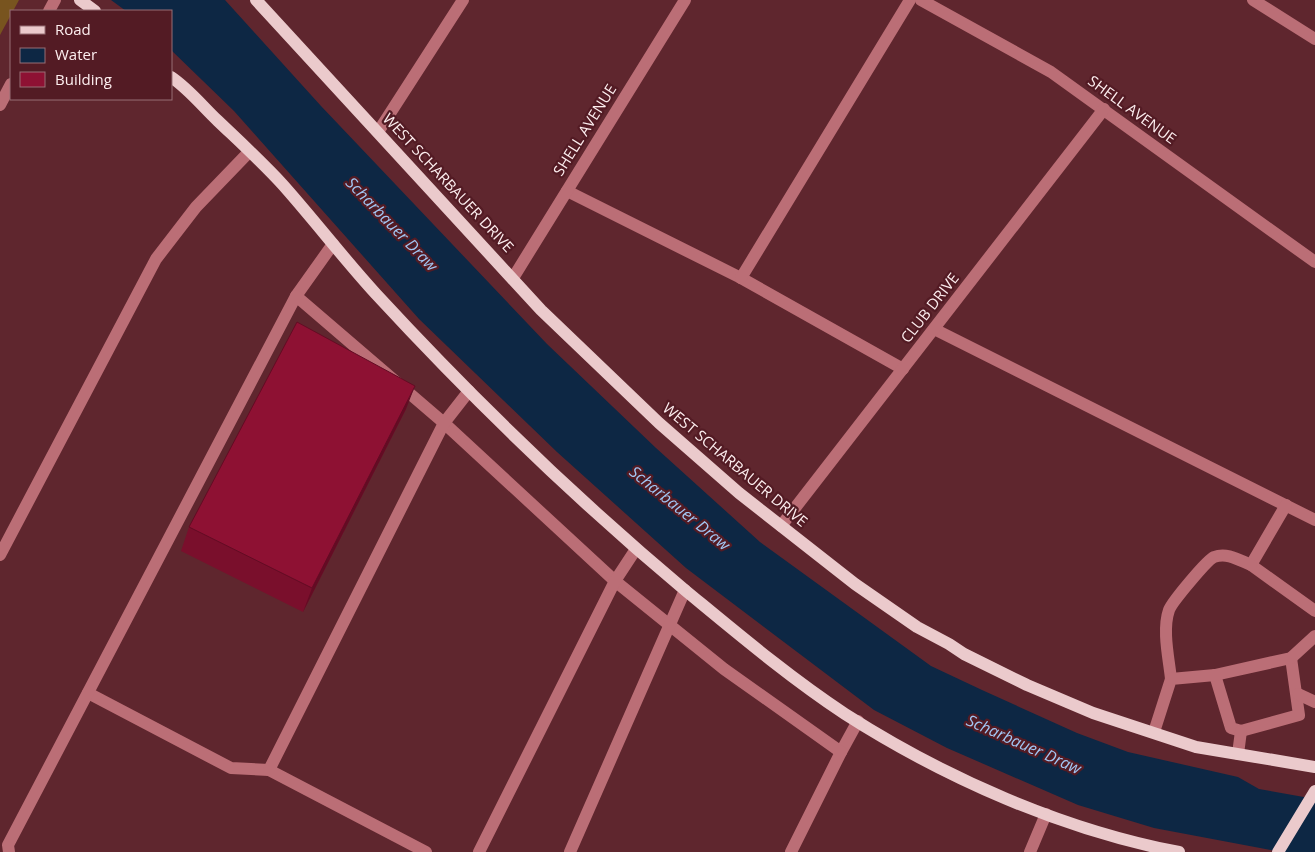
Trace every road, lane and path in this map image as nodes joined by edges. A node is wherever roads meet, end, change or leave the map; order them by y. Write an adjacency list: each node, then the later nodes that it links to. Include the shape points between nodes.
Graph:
1 (80, 0): 8 (main road)
2 (256, 0): 14 (main road, WEST SCHARBAUER DRIVE)
3 (462, 0): 14 (street)
4 (685, 0): 16 (street, SHELL AVENUE)
5 (910, 0): 20 (street)
6 (921, 0): 13 (street, SHELL AVENUE, via 1051,72)
7 (1253, 0): 9 (street)
8 (94, 10)
9 (1315, 38)
10 (172, 78): 15 (main road)
11 (10, 86): 12 (street)
12 (0, 106)
13 (1104, 109): 18 (street, SHELL AVENUE); 22 (street, CLUB DRIVE)
14 (378, 132): 19 (main road, WEST SCHARBAUER DRIVE)
15 (250, 152): 17 (main road); 30 (street, via 196,207 156,258)
16 (567, 191): 19 (street, SHELL AVENUE); 20 (street)
17 (333, 244): 21 (street); 24 (main road)
18 (1315, 262)
19 (513, 278): 28 (main road, WEST SCHARBAUER DRIVE, via 617,385)
20 (741, 278): 23 (street)
21 (296, 296): 25 (street); 40 (street)
22 (934, 329): 23 (street, CLUB DRIVE); 26 (street)
23 (903, 369): 28 (street, CLUB DRIVE)
24 (469, 391): 25 (street); 29 (main road, via 574,494)
25 (444, 423): 32 (street); 49 (street)
26 (1286, 505): 27 (street); 31 (street)
27 (1315, 520)
28 (781, 526): 44 (main road, WEST SCHARBAUER DRIVE, via 855,584 931,636 1027,685 1093,713)
29 (636, 549): 32 (street); 33 (main road)
30 (0, 555)
31 (1251, 565): 34 (street); 39 (street, via 1229,555 1213,557 1169,609 1166,625)
32 (615, 581): 35 (street); 54 (street)
33 (685, 590): 35 (street); 43 (main road, via 800,682)
34 (1315, 611)
35 (668, 624): 46 (street, via 724,669); 55 (street)
36 (1315, 636): 37 (street)
37 (1291, 658): 38 (street); 41 (street)
38 (1215, 676): 39 (street); 45 (street, via 1231,728)
39 (1171, 680): 44 (street)
40 (88, 693): 49 (street, via 231,768); 52 (street, via 8,845)
41 (1298, 694): 42 (street); 45 (street, via 1299,715)
42 (1315, 702)
43 (858, 721): 46 (street); 51 (main road, via 954,776)
44 (1154, 732): 47 (main road, WEST SCHARBAUER DRIVE, via 1196,746)
45 (1241, 732): 47 (street)
46 (841, 752): 56 (street)
47 (1238, 754): 48 (main road, WEST SCHARBAUER DRIVE)
48 (1315, 767)
49 (269, 770): 53 (street)
50 (1315, 791): 59 (main road)
51 (1046, 814): 57 (street); 58 (main road, via 1109,836)
52 (9, 852)
53 (426, 852)
54 (479, 852)
55 (570, 852)
56 (791, 852)
57 (1030, 852)
58 (1179, 852)
59 (1278, 852)

